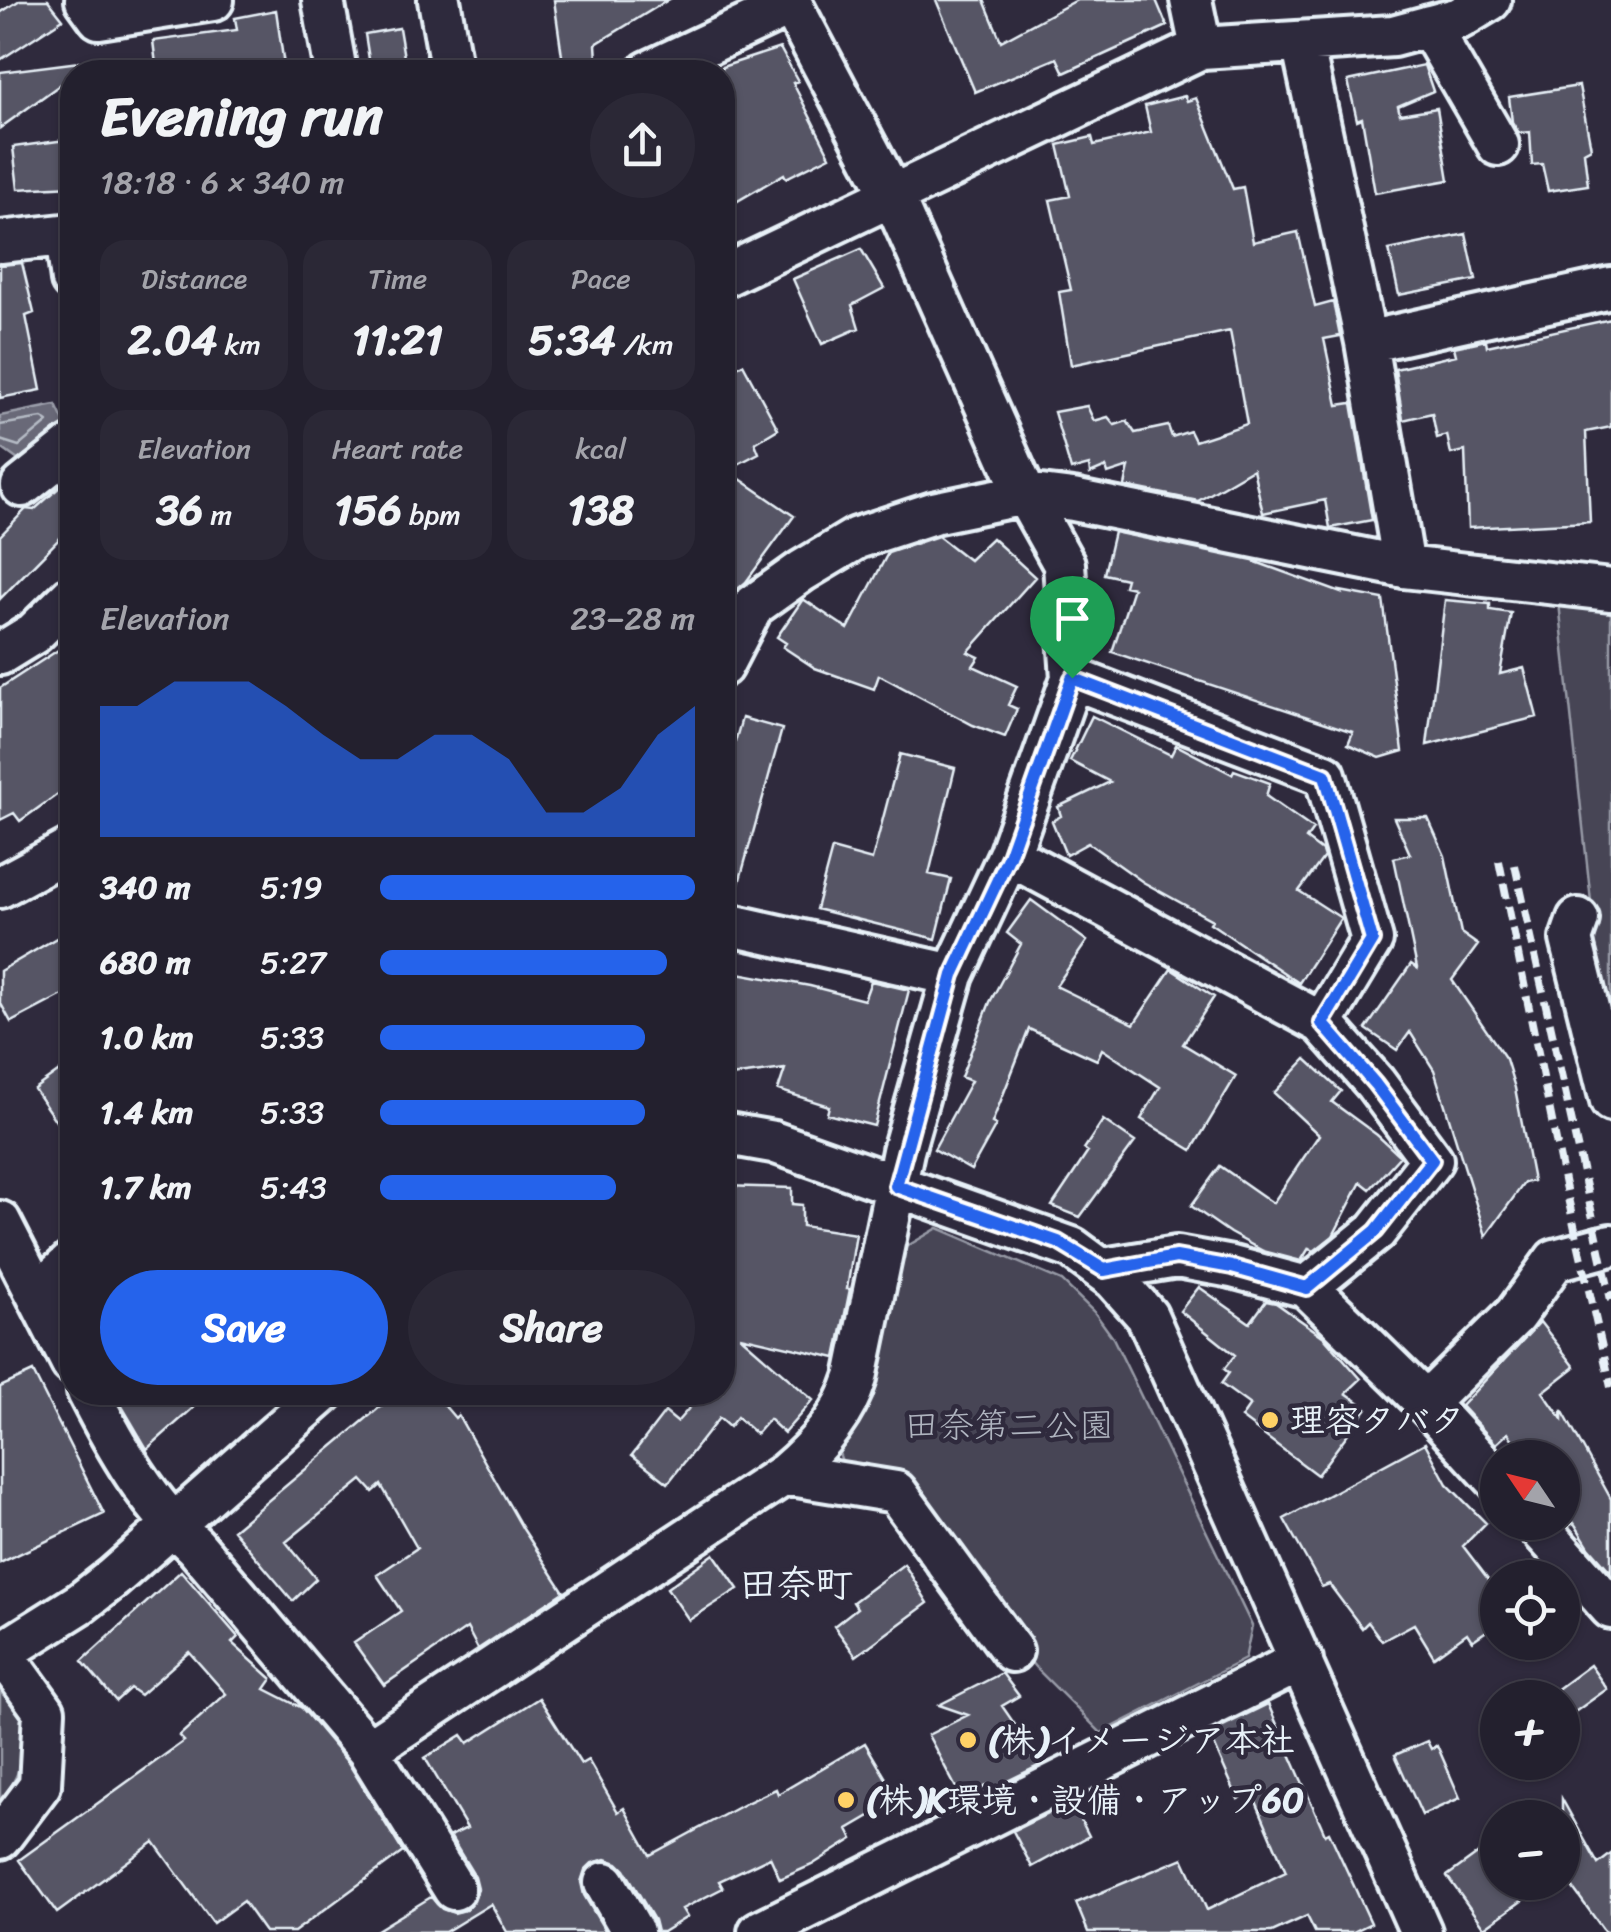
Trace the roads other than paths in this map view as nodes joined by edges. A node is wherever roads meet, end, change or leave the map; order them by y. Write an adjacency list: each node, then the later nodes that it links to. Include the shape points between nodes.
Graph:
1 (86, 0): 2 (street, via 99,18)
2 (213, 0)
3 (323, 0): 11 (street)
4 (439, 0): 12 (street)
5 (1192, 0): 10 (street)
6 (1490, 0): 8 (street)
7 (790, 2): 13 (street); 15 (street)
8 (1430, 26): 9 (street, via 1393,36); 14 (street)
9 (1302, 42): 10 (street); 20 (street)
10 (1201, 48): 15 (street)
11 (334, 60)
12 (450, 60)
13 (672, 60)
14 (1498, 144)
15 (894, 197): 18 (street); 23 (street)
16 (60, 235): 17 (street)
17 (0, 242)
18 (735, 272)
19 (1611, 288): 20 (street)
20 (1366, 342): 24 (street)
21 (60, 456): 22 (street)
22 (22, 486)
23 (1025, 494): 24 (street); 26 (street, via 857,538); 29 (street, via 1064,564)
24 (1404, 567): 25 (street)
25 (1611, 590)
26 (738, 598)
27 (60, 607): 28 (street)
28 (0, 654)
29 (1072, 678): 31 (street); 36 (street, via 1325,775 1372,940)
30 (60, 854): 32 (street)
31 (1009, 856): 35 (street); 36 (street)
32 (0, 887)
33 (1578, 919): 37 (street, via 1571,940)
34 (735, 927): 35 (street)
35 (953, 975): 40 (street)
36 (1322, 1023): 45 (street, via 1432,1160 1376,1231)
37 (1605, 1053): 38 (street)
38 (1611, 1101)
39 (735, 1135): 40 (street, via 773,1142)
40 (896, 1186): 43 (street, via 1058,1242); 52 (street, via 851,1394)
41 (0, 1222): 46 (street)
42 (1611, 1246): 48 (street, via 1555,1260 1514,1315)
43 (1104, 1270): 45 (street, via 1176,1257); 58 (street, via 1148,1316)
44 (60, 1273): 46 (street)
45 (1307, 1288): 48 (street)
46 (37, 1294): 47 (street)
47 (60, 1339)
48 (1426, 1402): 51 (street)
49 (94, 1405): 53 (street)
50 (309, 1405): 53 (street)
51 (1480, 1462)
52 (785, 1474): 56 (street, via 896,1492); 59 (street)
53 (171, 1524): 57 (street, via 81,1603); 59 (street)
54 (1550, 1540): 55 (street)
55 (1611, 1608)
56 (1012, 1651)
57 (2, 1654): 60 (street, via 44,1710 40,1786)
58 (1302, 1660): 63 (street); 66 (street)
59 (368, 1750): 62 (street)
60 (0, 1838)
61 (606, 1883): 64 (street)
62 (454, 1889)
63 (799, 1922): 65 (street)
64 (633, 1932)
65 (758, 1932)
66 (1420, 1932)

